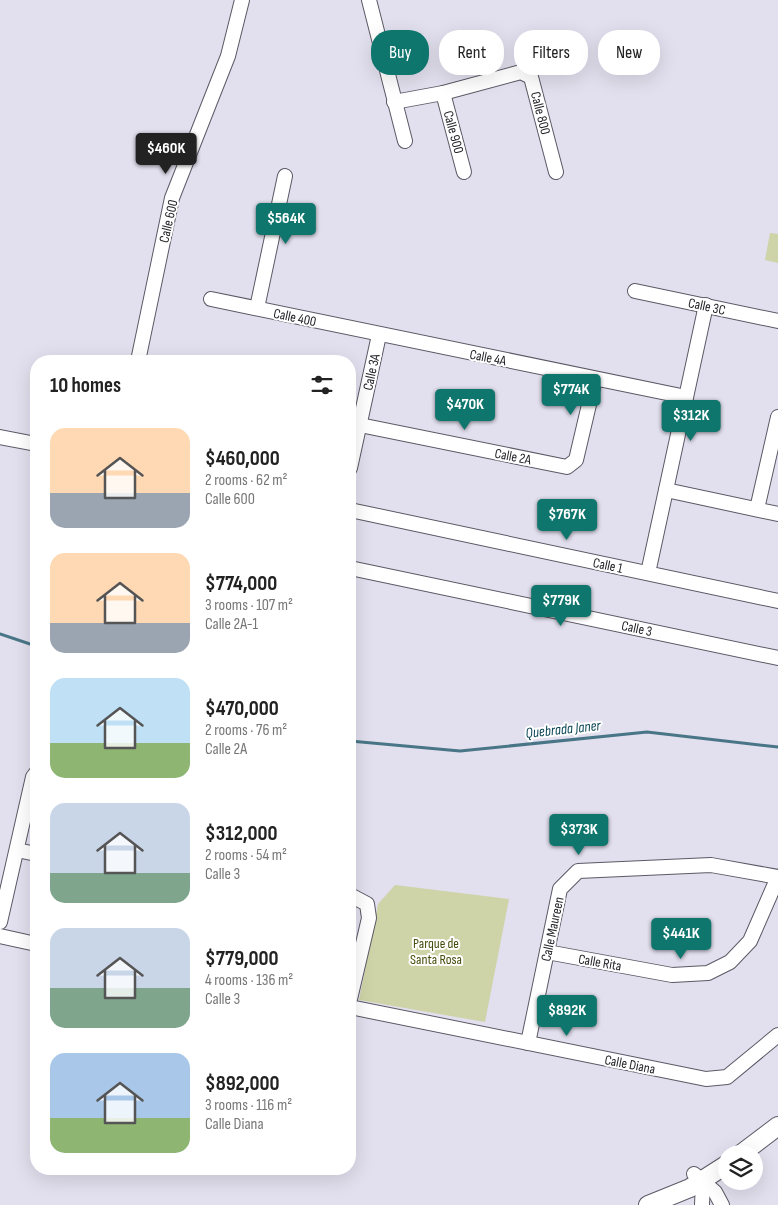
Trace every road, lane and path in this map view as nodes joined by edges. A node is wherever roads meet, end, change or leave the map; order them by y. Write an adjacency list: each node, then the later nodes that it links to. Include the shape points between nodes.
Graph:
1 (242, 0): 15 (street, Calle 600, via 228,56 172,198)
2 (369, 0): 4 (street)
3 (443, 92): 4 (street, Calle 800); 6 (street, Calle 900); 7 (street, Calle 800, via 522,72 531,77)
4 (394, 102): 5 (street)
5 (404, 141)
6 (464, 172)
7 (556, 172)
8 (285, 176): 12 (street)
9 (636, 290): 11 (street, Calle 3C)
10 (211, 299): 12 (street, Calle 400)
11 (706, 305): 13 (street, Calle 3C); 17 (street)
12 (257, 308): 14 (street, Calle 400)
13 (778, 321)
14 (378, 335): 16 (street, Calle 4A); 19 (street, Calle 3A)
15 (139, 355)
16 (595, 378): 17 (street, Calle 4A); 20 (street, Calle 2A, via 576,460 567,467)
17 (686, 397): 23 (street)
18 (778, 416): 24 (street)
19 (356, 420)
20 (356, 424)
21 (0, 437): 22 (street)
22 (30, 443)
23 (666, 490): 24 (street); 28 (street)
24 (758, 509): 26 (street)
25 (356, 511): 28 (street, Calle 1)
26 (778, 514)
27 (356, 569): 30 (street, Calle 3)
28 (648, 573): 29 (street, Calle 1)
29 (778, 601)
30 (778, 658)
31 (30, 791): 32 (street)
32 (17, 850): 33 (street); 36 (street)
33 (30, 853)
34 (778, 877): 39 (street, Calle Rita, via 750,940 730,962 708,973 672,975); 39 (street, Calle Maureen, via 711,865 578,871 560,889)
35 (356, 898): 40 (street, via 366,904 369,918)
36 (0, 922)
37 (0, 936): 38 (street)
38 (30, 943)
39 (547, 952): 43 (street, Calle Maureen)
40 (356, 974)
41 (356, 1008): 43 (street, Calle Diana)
42 (778, 1035): 43 (street, Calle Diana, via 727,1077 706,1079)
43 (528, 1043)
44 (778, 1126): 45 (main road)
45 (753, 1145)
46 (718, 1169): 47 (main road)
47 (699, 1178): 48 (main road); 49 (street); 50 (street, via 715,1192)
48 (648, 1205)
49 (702, 1205)
50 (722, 1205)

